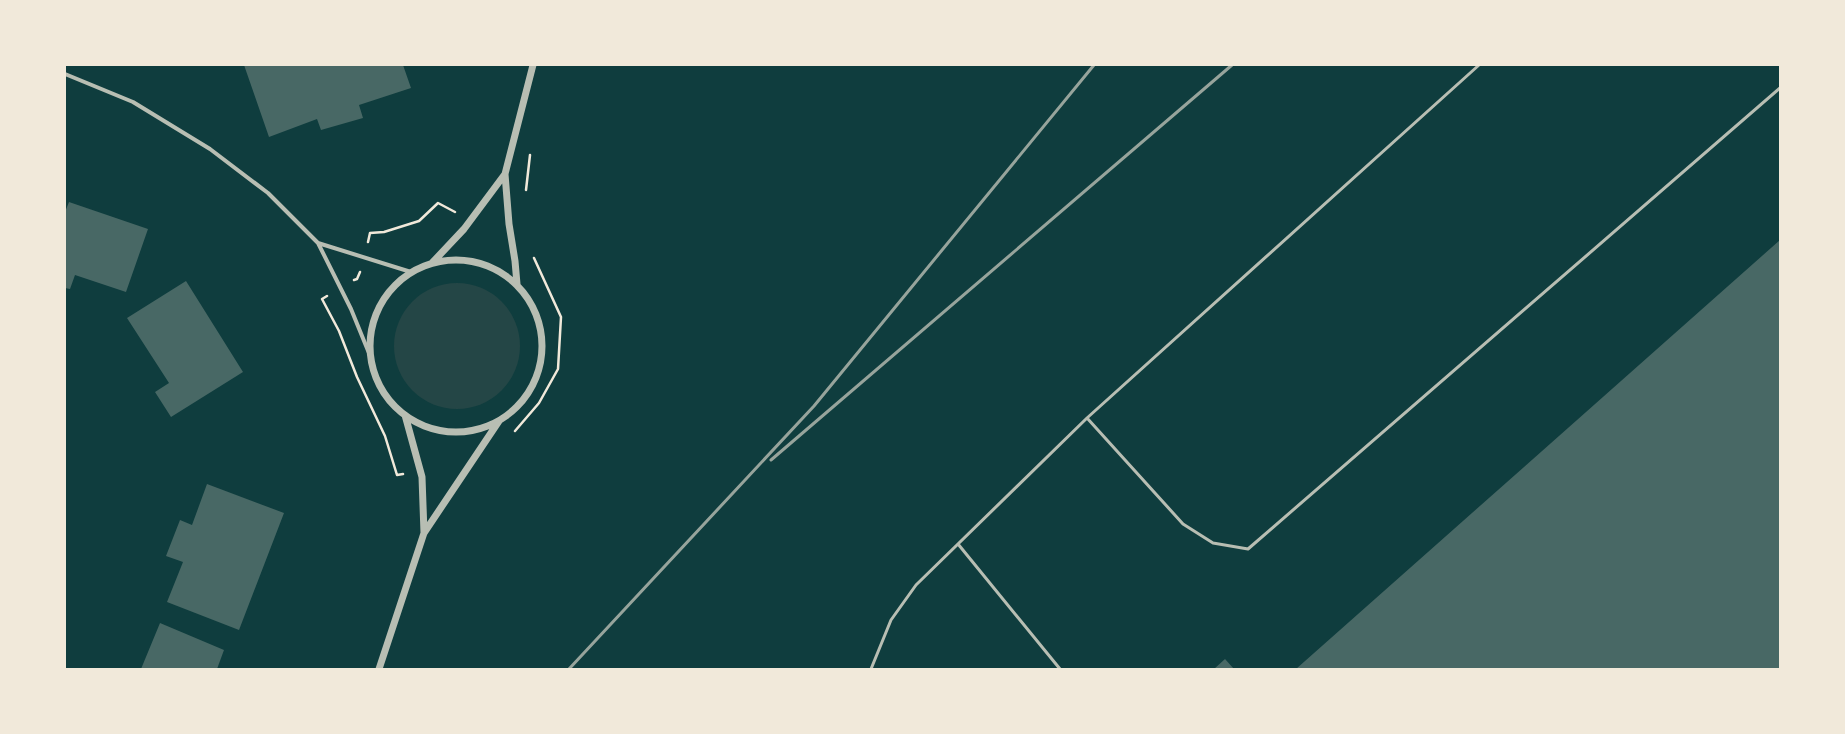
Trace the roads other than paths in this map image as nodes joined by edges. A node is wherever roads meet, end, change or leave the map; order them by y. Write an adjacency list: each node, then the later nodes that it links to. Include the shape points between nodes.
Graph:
1 (533, 65): 5 (street)
2 (1479, 65): 12 (lane)
3 (65, 74): 6 (street, via 133,102 210,149 268,193)
4 (1780, 88): 12 (lane, via 1248,549 1214,543 1183,524)
5 (505, 174): 7 (street, via 470,221); 9 (street)
6 (318, 243): 8 (street); 10 (street, via 351,309)
7 (432, 263): 8 (street); 9 (street, via 454,259 478,262 499,270)
8 (411, 272): 10 (street, via 392,289 378,309 371,333)
9 (517, 284): 13 (street, via 533,306 542,330 542,357 535,382 520,404)
10 (371, 358): 11 (street, via 377,380 389,400)
11 (405, 416): 13 (street, via 427,427 452,432 476,430); 14 (street, via 422,477)
12 (1088, 418): 15 (lane)
13 (499, 420): 14 (street)
14 (424, 533): 16 (street)
15 (958, 544): 17 (lane, via 916,585 891,620); 18 (lane)
16 (380, 669)
17 (871, 669)
18 (1060, 669)

